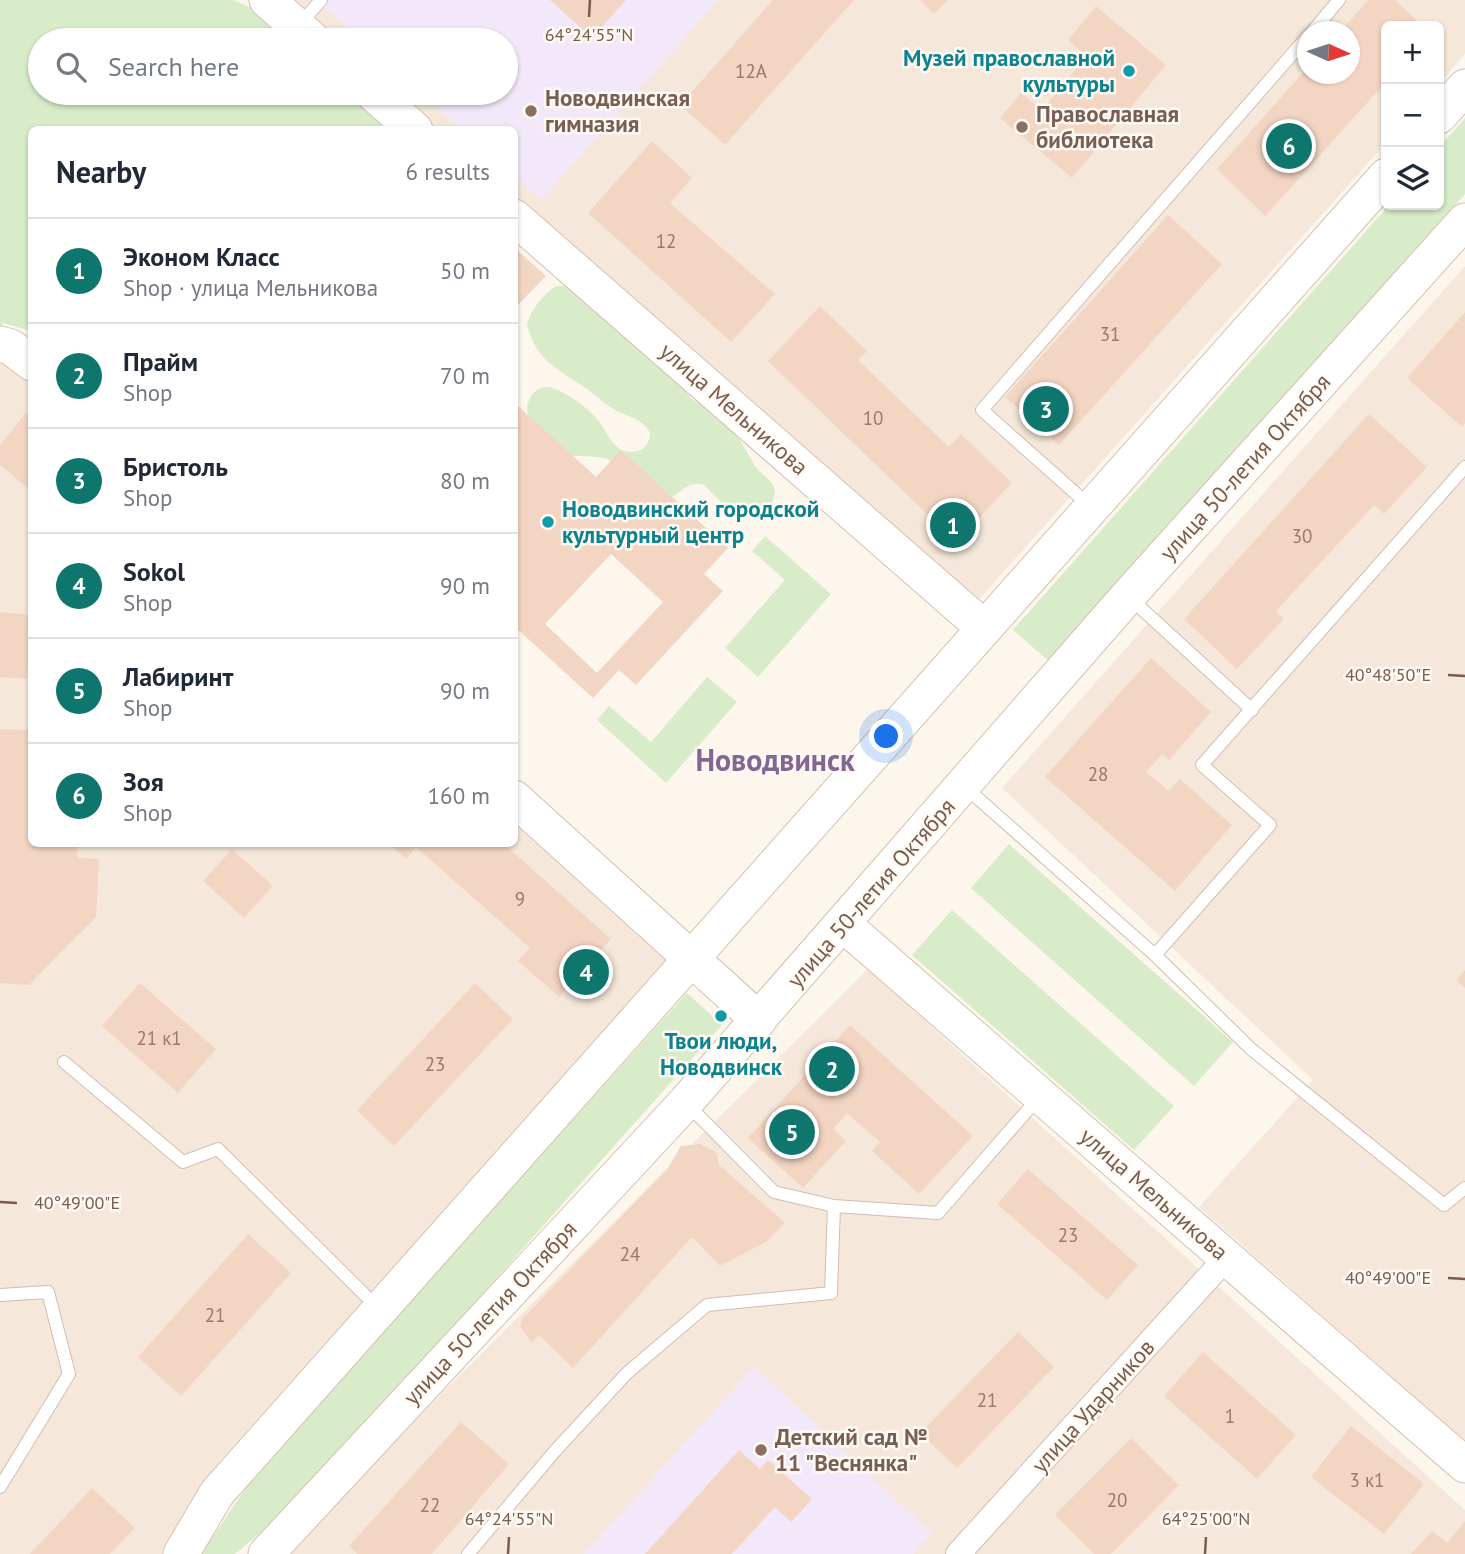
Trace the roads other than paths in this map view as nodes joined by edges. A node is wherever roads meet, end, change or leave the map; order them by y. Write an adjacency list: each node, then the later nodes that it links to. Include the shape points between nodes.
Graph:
1 (267, 0): 5 (main road)
2 (321, 0): 6 (lane)
3 (1339, 0): 4 (lane)
4 (1321, 21)
5 (299, 28)
6 (307, 28)
7 (1297, 48): 18 (lane, via 982,410)
8 (1465, 87): 10 (main road)
9 (387, 105): 11 (main road)
10 (1444, 110)
11 (410, 126)
12 (1381, 182): 18 (main road)
13 (518, 220): 20 (main road, улица Мельникова)
14 (1465, 221): 19 (main road, улица 50-летия Октября)
15 (0, 344): 16 (main road)
16 (28, 360)
17 (1465, 467): 21 (lane)
18 (1092, 508): 20 (main road)
19 (1128, 596): 21 (lane); 22 (main road, улица 50-летия Октября)
20 (984, 628): 26 (main road)
21 (1252, 709): 25 (lane, via 1202,765 1270,825)
22 (964, 786): 24 (main road, улица 50-летия Октября); 25 (lane)
23 (518, 802): 26 (main road)
24 (843, 924): 27 (main road, улица 50-летия Октября); 29 (main road, улица Мельникова)
25 (1155, 955): 31 (lane, via 1251,1049 1444,1205)
26 (692, 958): 27 (main road); 35 (main road)
27 (759, 1020): 30 (main road, улица 50-летия Октября)
28 (64, 1062): 35 (lane, via 183,1162 218,1149)
29 (1040, 1096): 32 (lane, via 939,1213); 33 (main road, улица Мельникова)
30 (685, 1102): 32 (lane, via 774,1192); 39 (main road, улица 50-летия Октября)
31 (1465, 1188)
32 (834, 1206): 40 (lane, via 831,1293 707,1305 627,1373)
33 (1227, 1257): 36 (main road, улица Мельникова); 41 (street, улица Ударников)
34 (0, 1295): 37 (lane, via 48,1292 69,1374)
35 (380, 1310): 38 (main road, via 217,1493)
36 (1465, 1465)
37 (0, 1487)
38 (181, 1554)
39 (265, 1554)
40 (468, 1554)
41 (958, 1554)

